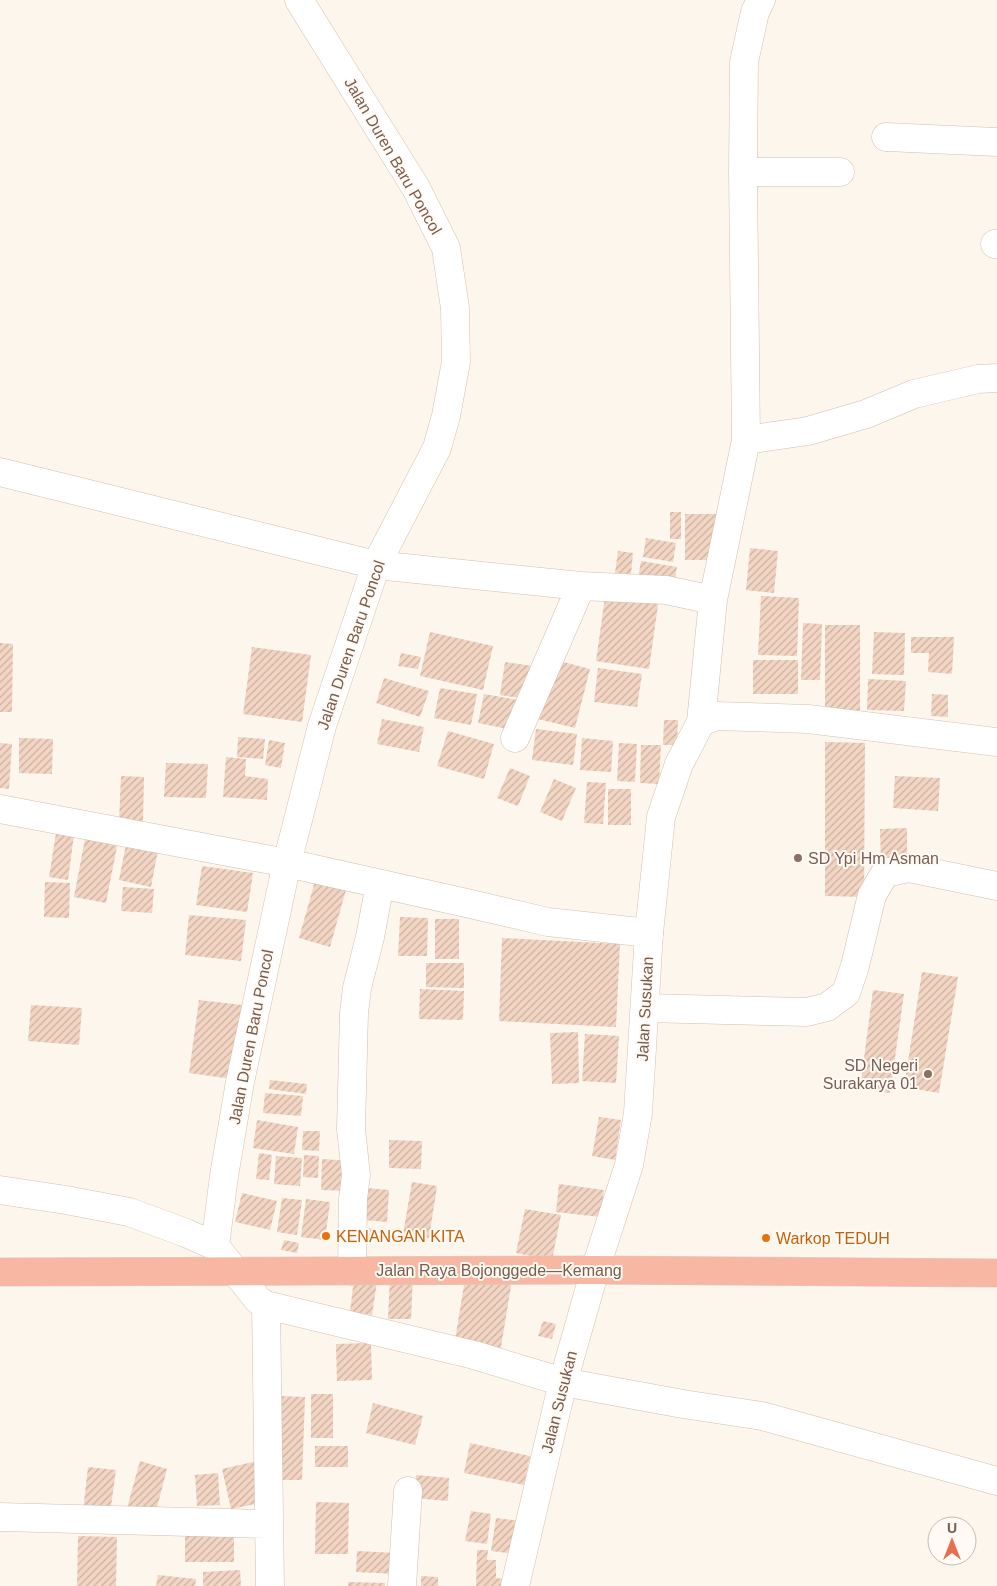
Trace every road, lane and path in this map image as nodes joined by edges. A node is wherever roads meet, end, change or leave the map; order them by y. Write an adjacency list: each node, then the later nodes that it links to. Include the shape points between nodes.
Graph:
1 (299, 0): 10 (street, Jalan Duren Baru Poncol, via 416,188 446,248 453,299 456,362 437,448)
2 (761, 0): 5 (street, via 744,62)
3 (886, 137): 4 (street)
4 (997, 142)
5 (743, 172): 6 (street); 8 (street)
6 (840, 172)
7 (997, 378): 8 (street, via 978,378 914,394 866,414 808,431)
8 (746, 440): 12 (street)
9 (0, 472): 10 (street)
10 (376, 565): 11 (street); 17 (street, Jalan Duren Baru Poncol, via 322,726)
11 (581, 586): 12 (street, via 666,590); 14 (street)
12 (713, 600): 13 (street)
13 (702, 722): 15 (street, via 718,716 808,720); 20 (street, Jalan Susukan, via 679,764 661,817)
14 (515, 738)
15 (997, 742)
16 (0, 809): 17 (street)
17 (287, 863): 18 (street); 23 (street, Jalan Duren Baru Poncol, via 240,1082)
18 (380, 884): 20 (street, via 548,922); 26 (street, via 356,988 354,1013 351,1129 356,1175)
19 (997, 886): 21 (street, via 909,868 884,873 872,895 846,993 827,1007 807,1012)
20 (649, 933): 21 (street, Jalan Susukan)
21 (645, 1008): 24 (street, Jalan Susukan, via 638,1113 629,1165)
22 (0, 1190): 23 (street, via 129,1212)
23 (215, 1246): 25 (street)
24 (595, 1270): 26 (highway, Jalan Raya Bojonggede—Kemang); 28 (highway, Jalan Raya Bojonggede—Kemang); 30 (street, Jalan Susukan)
25 (235, 1271): 26 (highway, Jalan Raya Bojonggede—Kemang); 27 (highway, Jalan Raya Bojonggede—Kemang); 29 (street, via 258,1300)
26 (352, 1271)
27 (0, 1272)
28 (997, 1273)
29 (266, 1305): 30 (street, via 474,1355); 34 (street)
30 (563, 1382): 31 (street, via 762,1416); 37 (street, Jalan Susukan)
31 (997, 1481)
32 (408, 1491): 36 (street)
33 (0, 1517): 34 (street)
34 (268, 1524): 35 (street)
35 (270, 1586)
36 (402, 1586)
37 (515, 1586)

